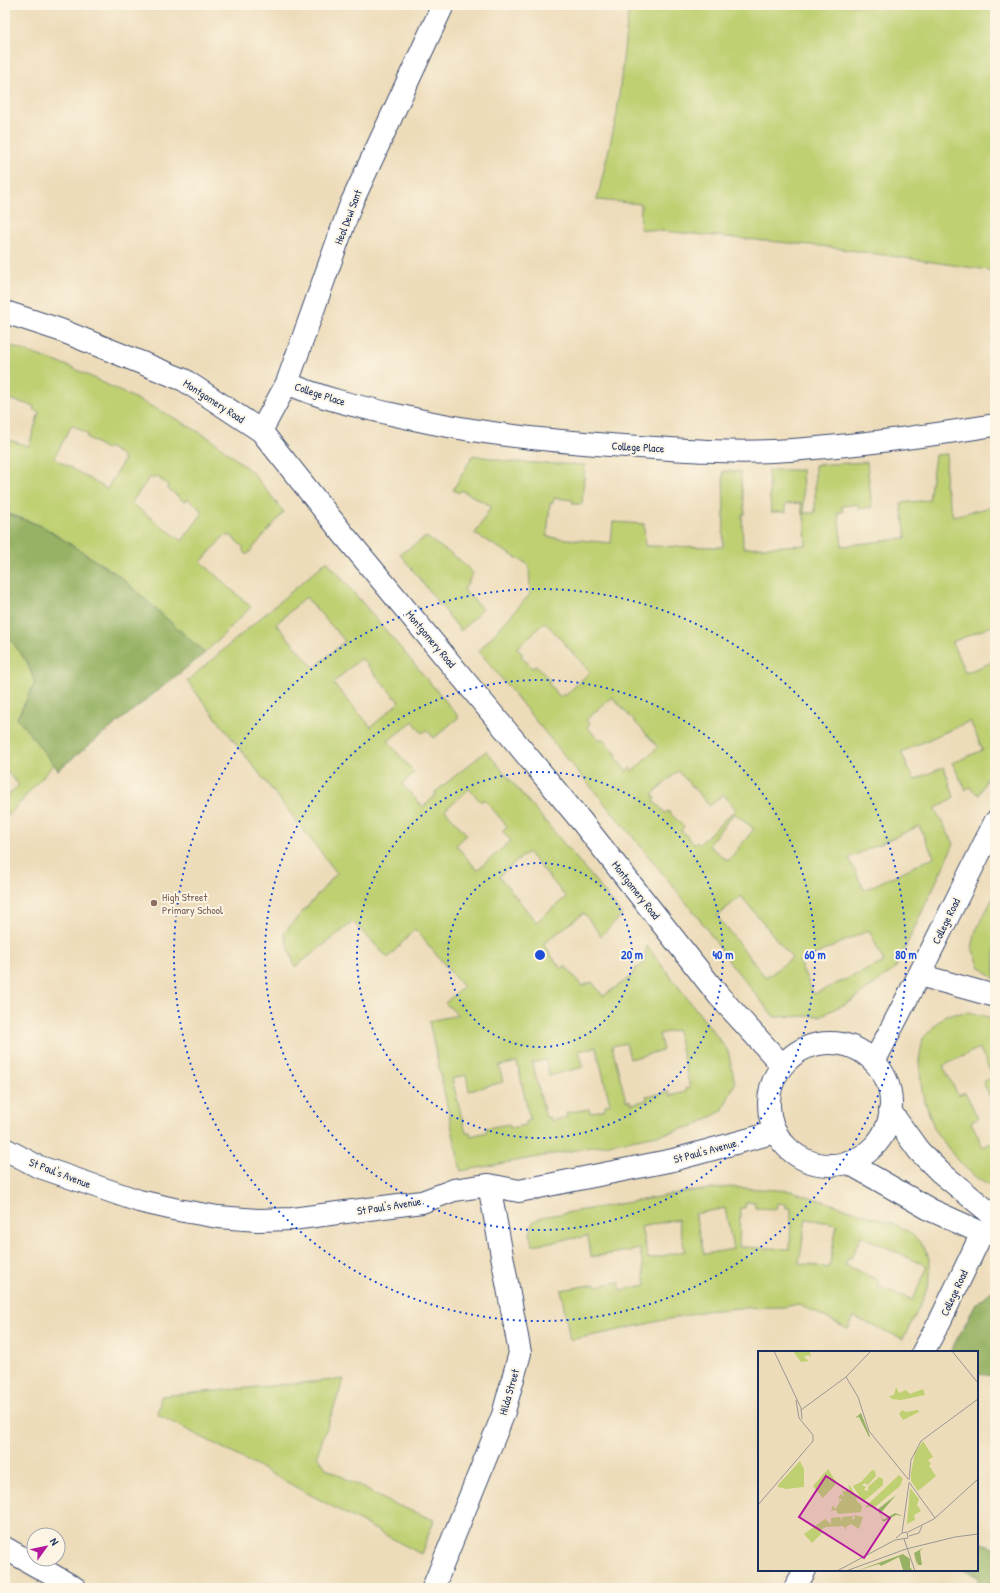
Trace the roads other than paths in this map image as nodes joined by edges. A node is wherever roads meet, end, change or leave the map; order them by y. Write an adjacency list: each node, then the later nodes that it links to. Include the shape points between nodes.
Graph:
1 (443, 5): 3 (street, Heol Dewi Sant, via 351,204)
2 (5, 312): 5 (street, Montgomery Road, via 60,330 184,380)
3 (287, 383): 4 (street, College Place, via 304,391 448,427 531,439 615,446 701,451 771,451 931,436); 5 (street, Heol Dewi Sant)
4 (995, 425)
5 (261, 431): 10 (street, Montgomery Road, via 582,822 719,996)
6 (995, 822): 7 (street, College Road)
7 (919, 975): 8 (street); 9 (street, College Road)
8 (995, 996)
9 (874, 1062): 10 (street, via 858,1049 838,1043 817,1044 798,1052); 11 (street, via 884,1077 890,1093)
10 (782, 1065): 12 (street, via 773,1080 769,1097 770,1115)
11 (890, 1111): 14 (street, via 886,1128 876,1143 863,1155); 16 (street, via 920,1151)
12 (776, 1132): 14 (street, via 788,1148 806,1160 826,1164); 15 (street, St Paul's Avenue, via 673,1160 520,1191)
13 (5, 1148): 15 (street, St Paul's Avenue, via 37,1166 132,1198 218,1217 258,1220 344,1213 422,1202 454,1190)
14 (847, 1162): 16 (street, via 931,1210)
15 (489, 1185): 21 (street, Hilda Street, via 520,1353 503,1415)
16 (991, 1228): 17 (street, College Road)
17 (925, 1351)
18 (5, 1548): 20 (street)
19 (804, 1571): 22 (street)
20 (75, 1588)
21 (433, 1588)
22 (795, 1588)

